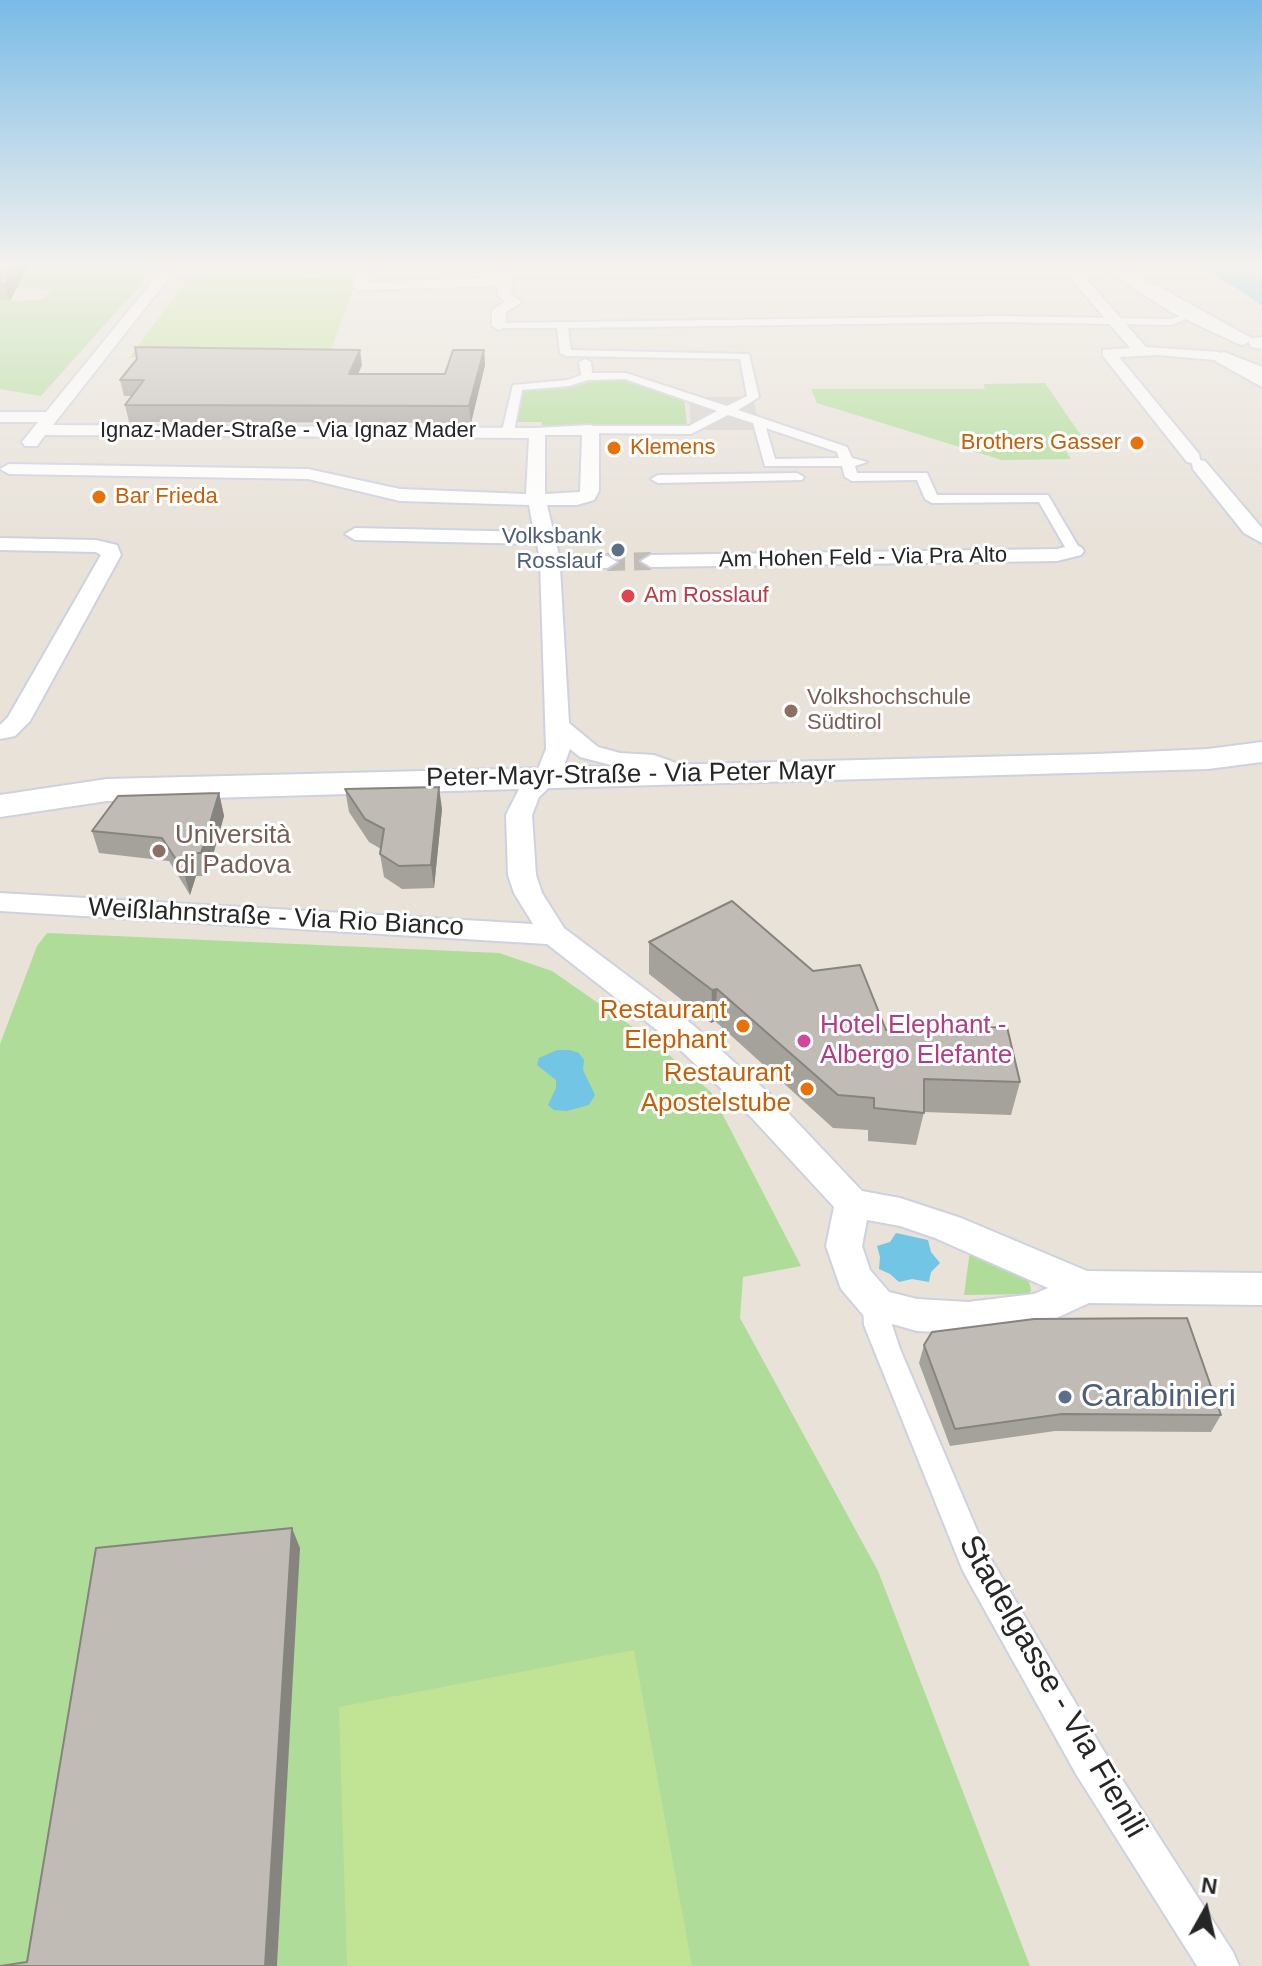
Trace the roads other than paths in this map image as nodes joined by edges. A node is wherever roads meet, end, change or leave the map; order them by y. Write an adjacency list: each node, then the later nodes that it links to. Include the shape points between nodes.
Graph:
1 (99, 357): 11 (street)
2 (584, 357): 6 (street)
3 (746, 357): 8 (street, via 753,397)
4 (1111, 357): 21 (street)
5 (1224, 357): 7 (main road)
6 (587, 377): 8 (street, via 626,376); 13 (street, via 517,387)
7 (1262, 380)
8 (726, 411): 10 (street); 12 (street, via 691,430)
9 (0, 417): 11 (street, Ignaz-Mader-Straße - Via Ignaz Mader)
10 (758, 420): 15 (street, via 843,450); 15 (street, via 770,463)
11 (46, 423): 13 (street, Ignaz-Mader-Straße - Via Ignaz Mader); 16 (street)
12 (591, 430): 14 (street, Ignaz-Mader-Straße - Via Ignaz Mader); 20 (street, via 587,496)
13 (508, 431): 14 (street, Ignaz-Mader-Straße - Via Ignaz Mader)
14 (535, 433): 20 (street)
15 (847, 462): 17 (street, via 888,462); 18 (street)
16 (4, 475): 20 (street, via 308,474 400,495)
17 (922, 476): 18 (street); 27 (street, via 932,499 1043,498)
18 (852, 477): 19 (street)
19 (658, 479)
20 (536, 499): 25 (street)
21 (1240, 514): 22 (street); 24 (street)
22 (1262, 514)
23 (355, 534): 25 (street)
24 (1262, 537)
25 (544, 538): 28 (street)
26 (0, 544): 32 (street, via 96,546 110,549 111,555 18,721)
27 (1074, 551): 29 (street, Am Hohen Feld - Via Pra Alto)
28 (550, 561): 30 (street); 31 (street)
29 (651, 561)
30 (607, 562)
31 (557, 725): 34 (street, via 597,755 645,760); 35 (street, via 558,749)
32 (0, 732)
33 (1262, 752): 34 (main road, Peter-Mayr-Straße - Via Peter Mayr, via 1097,764)
34 (681, 773): 35 (main road, Peter-Mayr-Straße - Via Peter Mayr)
35 (547, 777): 36 (main road, Peter-Mayr-Straße - Via Peter Mayr, via 107,790); 40 (street, via 528,794 519,815 522,875)
36 (0, 806)
37 (0, 902): 38 (street)
38 (64, 906): 39 (street, Weißlahnstraße - Via Rio Bianco, via 38,917); 40 (street, Weißlahnstraße - Via Rio Bianco)
39 (0, 916)
40 (554, 935): 41 (street, via 682,1033 763,1108)
41 (852, 1203): 42 (street, via 948,1228); 44 (street, via 844,1246 854,1278)
42 (1085, 1287): 43 (street); 44 (street, via 1039,1310 968,1318 917,1315)
43 (1262, 1289)
44 (877, 1305): 45 (street, Stadelgasse - Via Fienili, via 886,1349 974,1560 1089,1761)
45 (1219, 1966)

